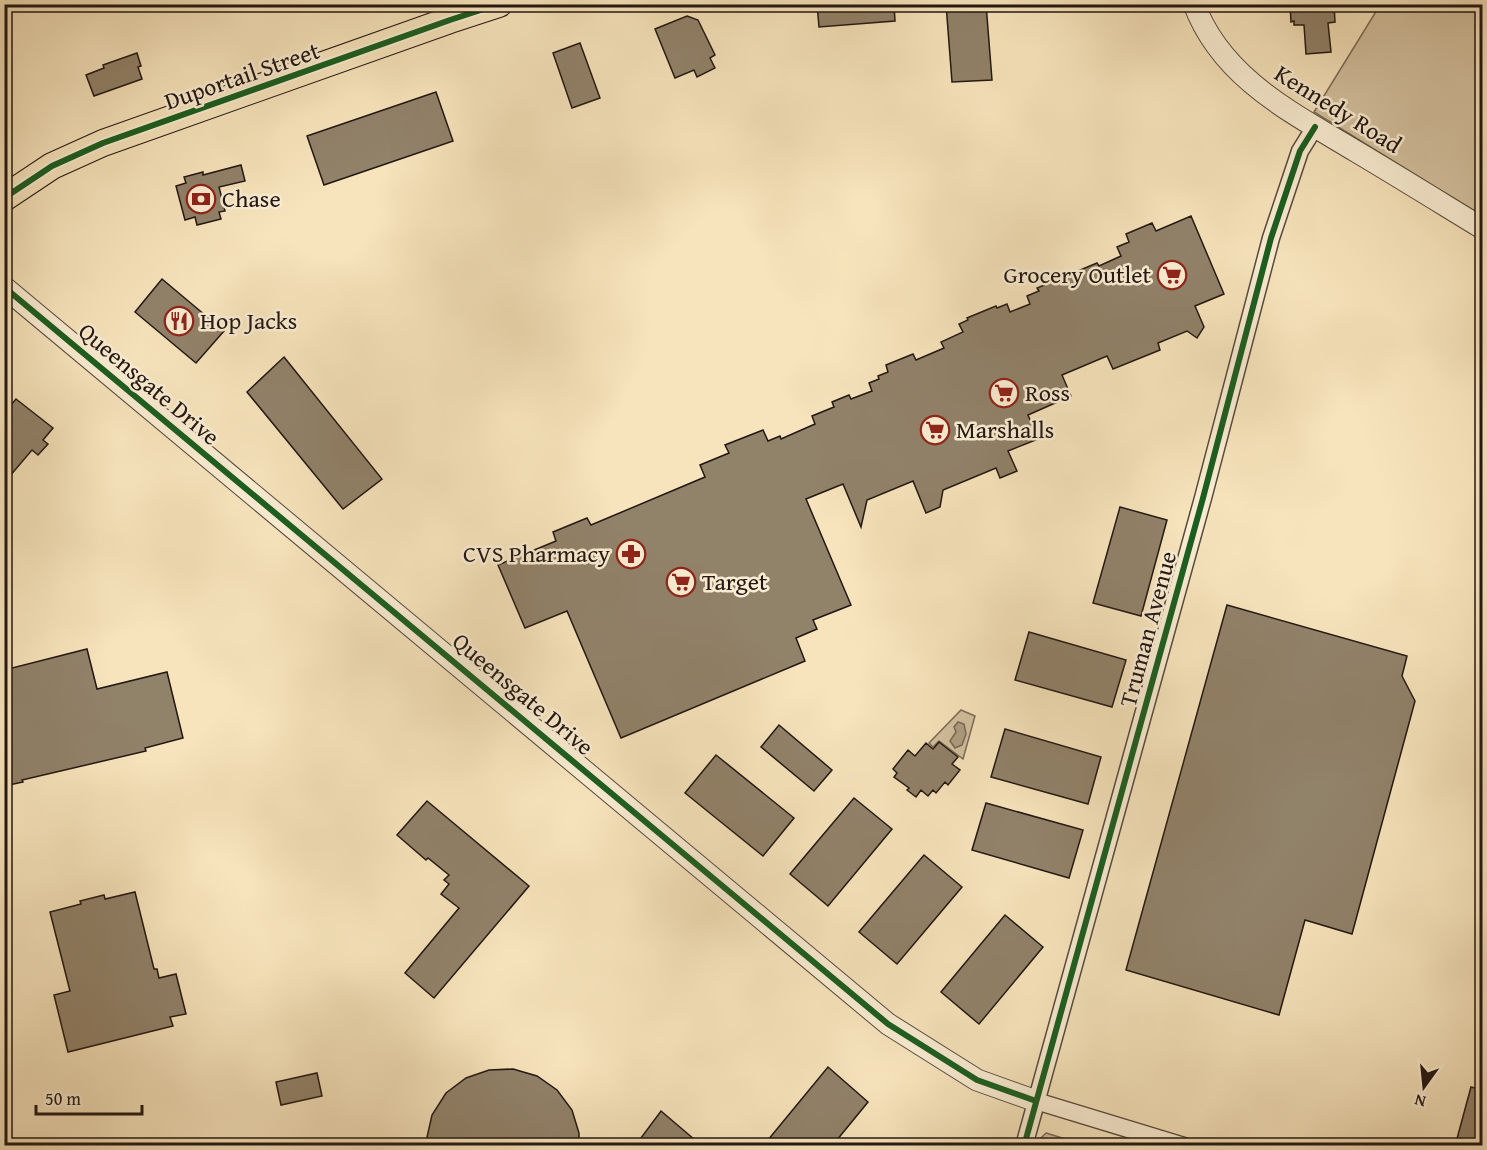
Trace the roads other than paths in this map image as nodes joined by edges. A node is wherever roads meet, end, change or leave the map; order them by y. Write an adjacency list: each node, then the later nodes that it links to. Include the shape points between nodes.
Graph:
1 (500, 4): 4 (main road, Duportail Street, via 104,143 52,166)
2 (1194, 4): 3 (street, Kennedy Road, via 1207,34 1227,61 1269,98)
3 (1315, 126): 5 (street, Kennedy Road); 7 (street, Truman Avenue, via 1300,151 1271,238)
4 (4, 198)
5 (1482, 228)
6 (4, 286): 7 (street, Queensgate Drive, via 888,1024 977,1080)
7 (1036, 1101): 8 (street, Truman Avenue); 9 (street, Queensgate Drive)
8 (1024, 1146)
9 (1184, 1146)

